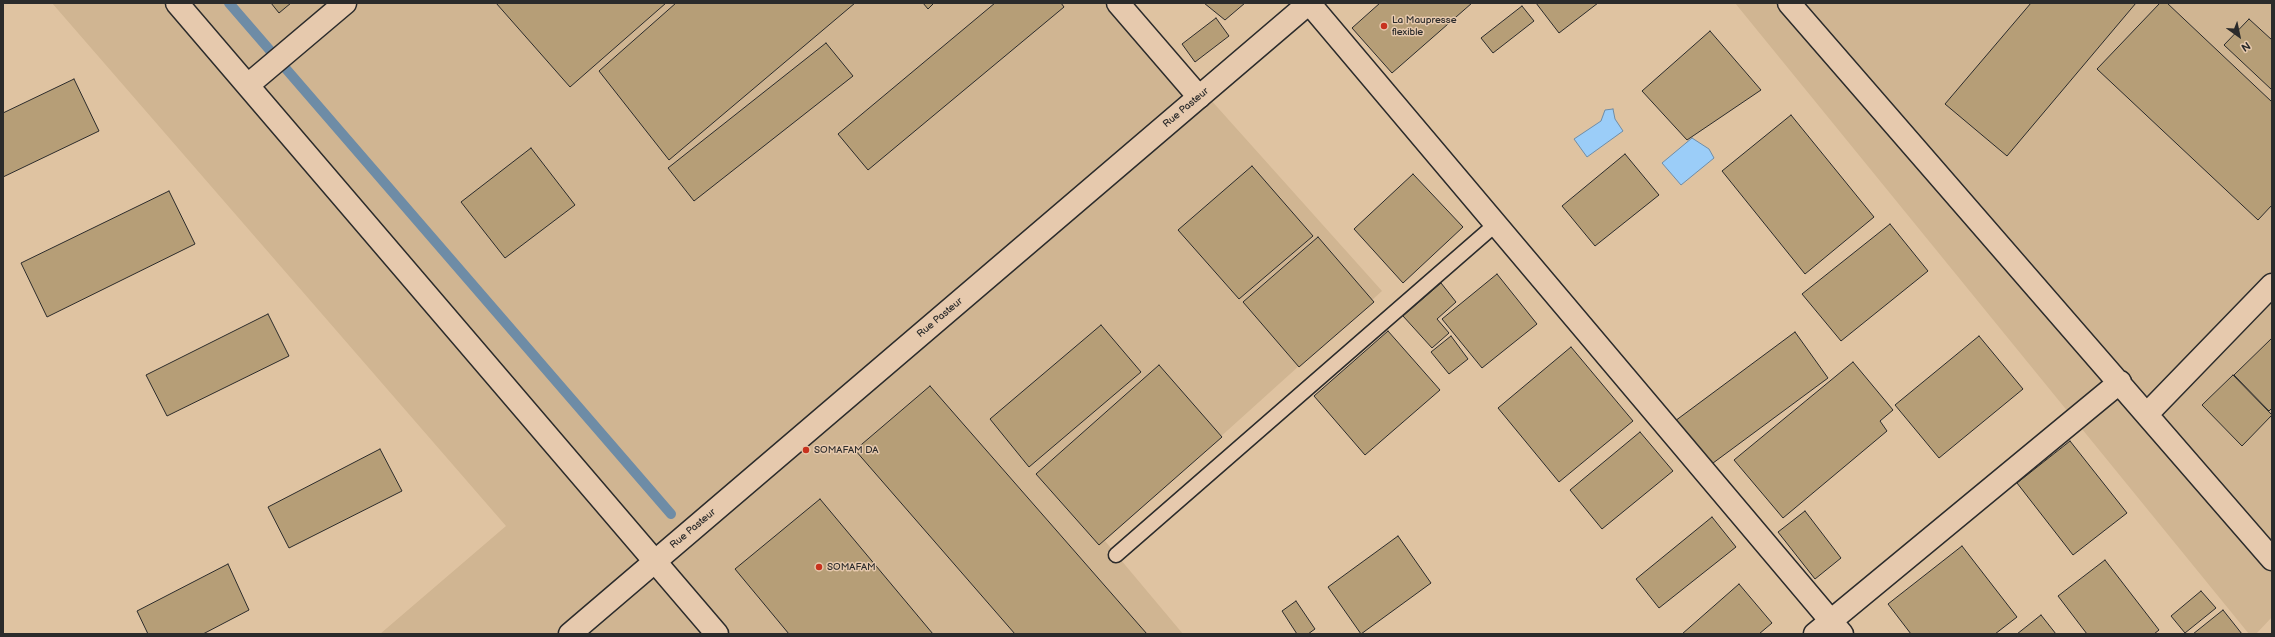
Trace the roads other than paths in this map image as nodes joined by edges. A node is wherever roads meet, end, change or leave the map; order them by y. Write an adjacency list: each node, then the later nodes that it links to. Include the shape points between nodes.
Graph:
1 (177, 3): 6 (street)
2 (345, 3): 6 (street)
3 (1118, 3): 7 (street)
4 (1309, 3): 7 (street, Rue Pasteur); 8 (street)
5 (1789, 3): 10 (street)
6 (248, 86): 14 (street)
7 (1199, 97): 14 (street, Rue Pasteur)
8 (1496, 224): 12 (lane); 15 (street)
9 (2272, 285): 11 (street)
10 (2120, 382): 11 (street); 15 (street)
11 (2147, 414): 13 (street)
12 (1116, 555)
13 (2272, 559)
14 (655, 561): 16 (street, Rue Pasteur); 17 (street)
15 (1829, 630)
16 (570, 634)
17 (717, 634)

